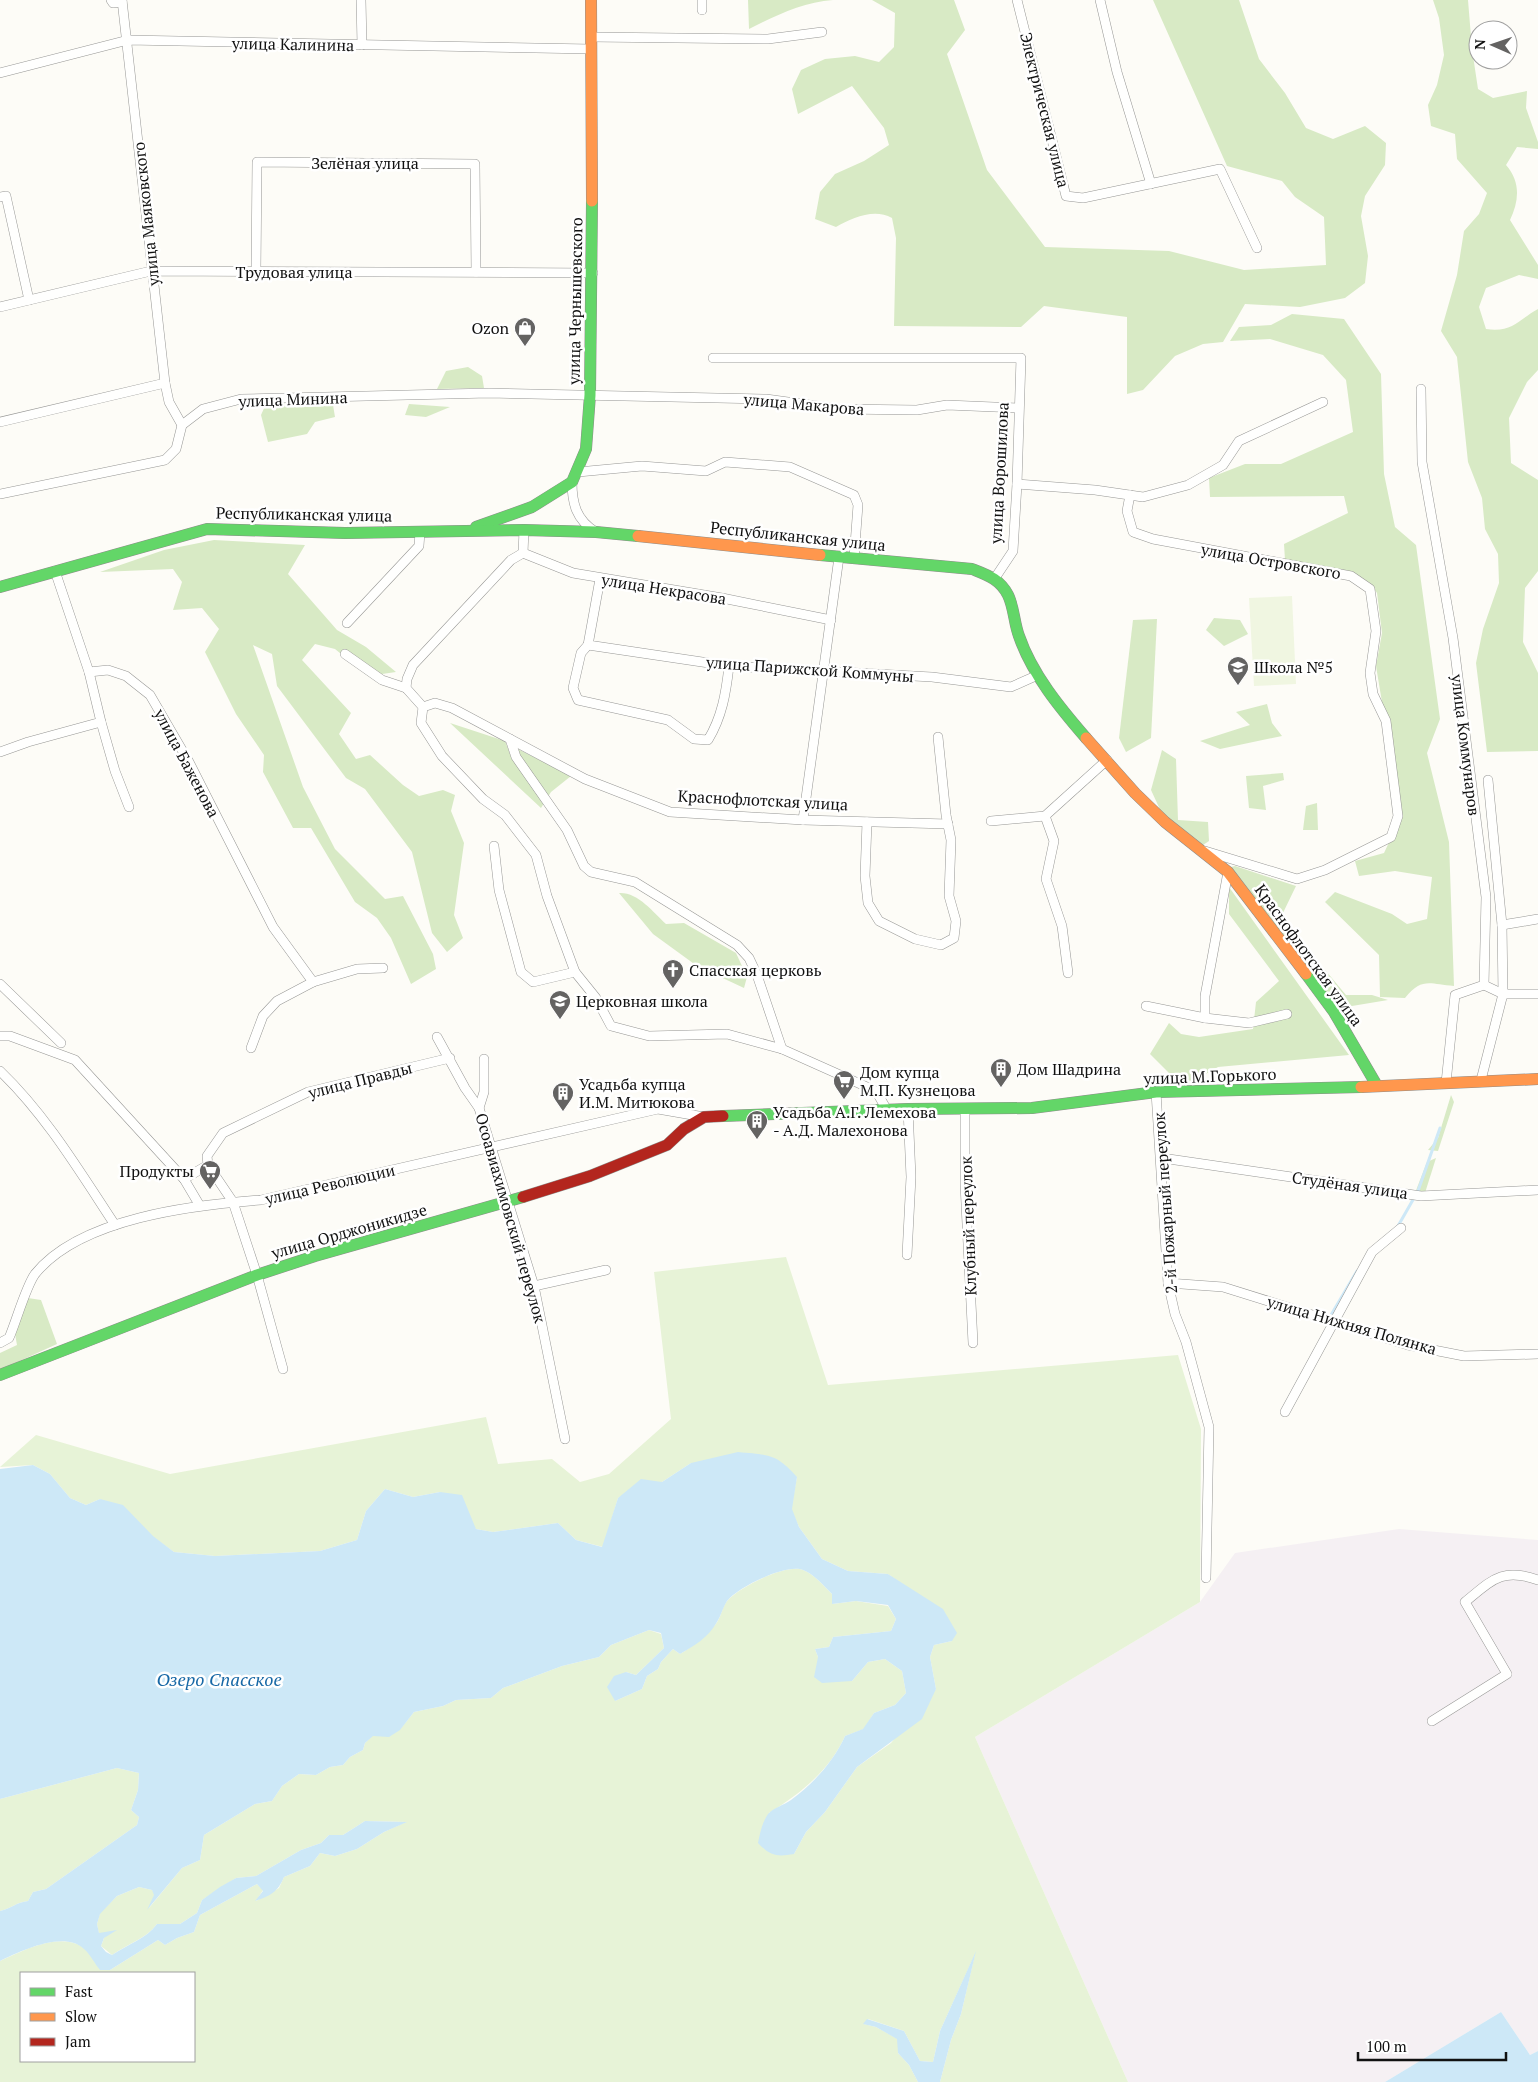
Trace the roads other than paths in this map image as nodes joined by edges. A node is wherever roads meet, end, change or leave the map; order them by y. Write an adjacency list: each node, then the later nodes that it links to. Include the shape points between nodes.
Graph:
1 (111, 0): 7 (street, via 113,3)
2 (361, 0): 12 (street)
3 (591, 0): 10 (street, улица Чернышевского)
4 (702, 0): 8 (street)
5 (1017, 0): 15 (street, Электрическая улица, via 1066,196 1082,198)
6 (1100, 0): 15 (street, via 1117,72)
7 (122, 1): 11 (street, улица Маяковского)
8 (702, 10)
9 (822, 32): 10 (street, via 768,39)
10 (592, 37): 13 (street, улица Чернышевского)
11 (128, 40): 12 (street, улица Калинина); 14 (street, улица Калинина); 18 (street, улица Маяковского)
12 (362, 45): 13 (street, улица Калинина)
13 (591, 49): 21 (street, улица Чернышевского)
14 (0, 73)
15 (1151, 184): 17 (street, Электрическая улица, via 1220,169)
16 (0, 197): 22 (street, via 6,196)
17 (1257, 248)
18 (151, 271): 19 (street, Трудовая улица); 22 (street, Трудовая улица); 25 (street, улица Маяковского)
19 (256, 272): 20 (street, Трудовая улица); 20 (street, Зелёная улица, via 257,162 475,164)
20 (476, 272): 21 (street, Трудовая улица)
21 (593, 273): 27 (street, улица Чернышевского)
22 (28, 300): 23 (street, Трудовая улица)
23 (0, 307)
24 (713, 358): 29 (street, улица Ворошилова, via 1021,358)
25 (165, 383): 30 (street); 31 (street, улица Маяковского, via 169,402)
26 (1421, 388): 80 (street, улица Коммунаров, via 1422,462 1453,638 1486,896)
27 (590, 395): 29 (street, улица Макарова, via 766,399 839,409 917,410 947,405); 31 (street, улица Минина, via 489,393 241,399 204,409); 32 (street, улица Чернышевского, via 586,449)
28 (1323, 402): 35 (street, via 1239,441 1224,465 1188,485 1143,497)
29 (1018, 408): 33 (street, улица Ворошилова)
30 (0, 422)
31 (182, 425): 34 (street, via 176,449 165,460)
32 (575, 477): 37 (street, via 532,507); 39 (street, via 572,500 578,517); 42 (street, via 642,466 706,471 725,462 790,467 854,495 858,505)
33 (1017, 484): 35 (street); 45 (street, улица Ворошилова, via 1012,551)
34 (0, 494)
35 (1130, 495): 69 (street, улица Островского, via 1127,510 1133,532 1153,539 1351,576 1370,590 1376,630 1370,673 1373,694 1386,721 1398,816)
36 (524, 530): 37 (street, Республиканская улица); 39 (street, Республиканская улица); 40 (street)
37 (465, 531): 38 (street, Республиканская улица)
38 (420, 532): 43 (street, Республиканская улица, via 207,529); 48 (street, via 420,546)
39 (596, 532): 41 (street, Республиканская улица)
40 (523, 553): 44 (street, улица Некрасова, via 548,565); 55 (street, via 511,560 413,665)
41 (839, 557): 42 (street, Республиканская улица); 47 (street)
42 (854, 558): 45 (street, Республиканская улица, via 972,569)
43 (55, 571): 46 (street, Республиканская улица); 52 (street)
44 (600, 578): 47 (street, улица Некрасова); 49 (street)
45 (995, 578): 54 (street, via 1008,595 1019,637)
46 (0, 587)
47 (831, 620): 53 (street)
48 (347, 623)
49 (588, 645): 51 (street, улица Парижской Коммуны); 51 (street, via 581,654 572,688 578,700 668,720 701,741 708,740 715,727 726,695)
50 (345, 654): 55 (street, via 382,680)
51 (729, 666): 53 (street, улица Парижской Коммуны)
52 (89, 672): 57 (street); 78 (street, улица Баженова, via 108,670 126,676 150,695 189,762 273,927)
53 (823, 672): 54 (street, улица Парижской Коммуны, via 932,677 1011,686); 65 (street)
54 (1038, 675): 61 (street, via 1062,710)
55 (406, 688): 56 (street)
56 (423, 707): 59 (street, Краснофлотская улица, via 434,703 452,708); 76 (street, via 421,722 442,756 483,799 505,815 536,855 547,896)
57 (101, 722): 60 (street); 63 (street)
58 (938, 737): 68 (street)
59 (510, 740): 65 (street, Краснофлотская улица, via 585,779 670,812); 90 (street, via 516,757 567,830 584,866 591,872 635,882 737,945 749,958)
60 (0, 752)
61 (1107, 760): 64 (street); 71 (street, Краснофлотская улица, via 1165,822)
62 (1488, 780): 74 (street, улица Коммунаров)
63 (129, 806)
64 (1045, 816): 66 (street); 77 (street, via 1054,841 1046,879 1062,926)
65 (803, 820): 67 (street, Краснофлотская улица)
66 (991, 821)
67 (867, 822): 68 (street, Краснофлотская улица); 68 (street, via 865,876 868,903 879,921 915,939 941,945 954,938 956,921 950,896 951,840)
68 (948, 824)
69 (1391, 837): 71 (street, Краснофлотская улица, via 1325,870 1297,878)
70 (494, 846): 76 (street, via 499,890 520,972 533,982)
71 (1205, 851): 72 (street, Краснофлотская улица)
72 (1228, 872): 85 (street, via 1205,996); 97 (street, Краснофлотская улица, via 1334,1012)
73 (1538, 919): 74 (street)
74 (1502, 925): 81 (street, улица Коммунаров)
75 (383, 968): 78 (street, via 357,969)
76 (575, 972): 90 (street, via 596,998 611,1026 650,1036 727,1034)
77 (1068, 973)
78 (313, 982): 89 (street, via 272,1006 263,1016)
79 (0, 984): 88 (street)
80 (1484, 984): 81 (street); 96 (street, via 1455,995)
81 (1503, 994): 82 (street); 95 (street, улица Коммунаров)
82 (1538, 994)
83 (1146, 1006): 85 (street)
84 (1287, 1014): 85 (street, via 1249,1023)
85 (1205, 1018)
86 (0, 1036): 107 (street, via 10,1036 75,1060)
87 (437, 1038): 91 (street, Осоавиахимовский переулок)
88 (61, 1043)
89 (251, 1048)
90 (782, 1049): 102 (street, via 876,1092)
91 (450, 1058): 99 (street, Осоавиахимовский переулок, via 464,1088); 106 (street, улица Правды, via 308,1092 223,1133 207,1156)
92 (484, 1060): 99 (street, via 484,1092)
93 (0, 1071): 112 (street, via 22,1092)
94 (1538, 1079): 95 (street, улица М.Горького)
95 (1480, 1080): 96 (street, улица М.Горького)
96 (1446, 1083): 97 (street, улица М.Горького)
97 (1376, 1084): 98 (street, улица М.Горького)
98 (1156, 1092): 101 (street, улица М.Горького, via 1032,1108); 105 (street, 2-й Пожарный переулок)
99 (479, 1108): 104 (street, Осоавиахимовский переулок)
100 (908, 1109): 101 (street, улица М.Горького); 102 (street, улица М.Горького); 114 (street, via 911,1177)
101 (965, 1109): 121 (street, Клубный переулок, via 965,1184)
102 (887, 1110): 103 (street, улица М.Горького)
103 (704, 1117): 104 (street, улица Революции, via 658,1109); 110 (street, улица Орджоникидзе, via 667,1145 590,1176)
104 (490, 1148): 109 (street, улица Революции, via 260,1200); 110 (street, Осоавиахимовский переулок)
105 (1162, 1158): 108 (street, Студёная улица, via 1421,1196); 117 (street, 2-й Пожарный переулок)
106 (208, 1165): 107 (street); 109 (street)
107 (184, 1179): 111 (street)
108 (1538, 1190)
109 (233, 1202): 111 (street, улица Революции); 116 (street)
110 (507, 1202): 116 (street, улица Орджоникидзе); 118 (street, Осоавиахимовский переулок)
111 (200, 1206): 112 (street, улица Революции)
112 (115, 1225): 120 (street, улица Революции, via 55,1254 34,1276 9,1338)
113 (1401, 1228): 119 (street, via 1372,1252)
114 (907, 1254)
115 (606, 1270): 118 (street)
116 (257, 1275): 123 (street); 124 (street, улица Орджоникидзе)
117 (1168, 1283): 119 (street, улица Нижняя Полянка, via 1223,1287); 127 (street, 2-й Пожарный переулок, via 1209,1427)
118 (534, 1286): 126 (street, Осоавиахимовский переулок)
119 (1333, 1321): 122 (street, улица Нижняя Полянка, via 1408,1345 1464,1356); 125 (street)
120 (0, 1343)
121 (973, 1343)
122 (1538, 1354)
123 (283, 1369)
124 (0, 1375)
125 (1285, 1412)
126 (565, 1439)
127 (1206, 1578)
128 (1538, 1580): 129 (street, via 1521,1574 1495,1578 1465,1602 1507,1674)
129 (1432, 1721)

